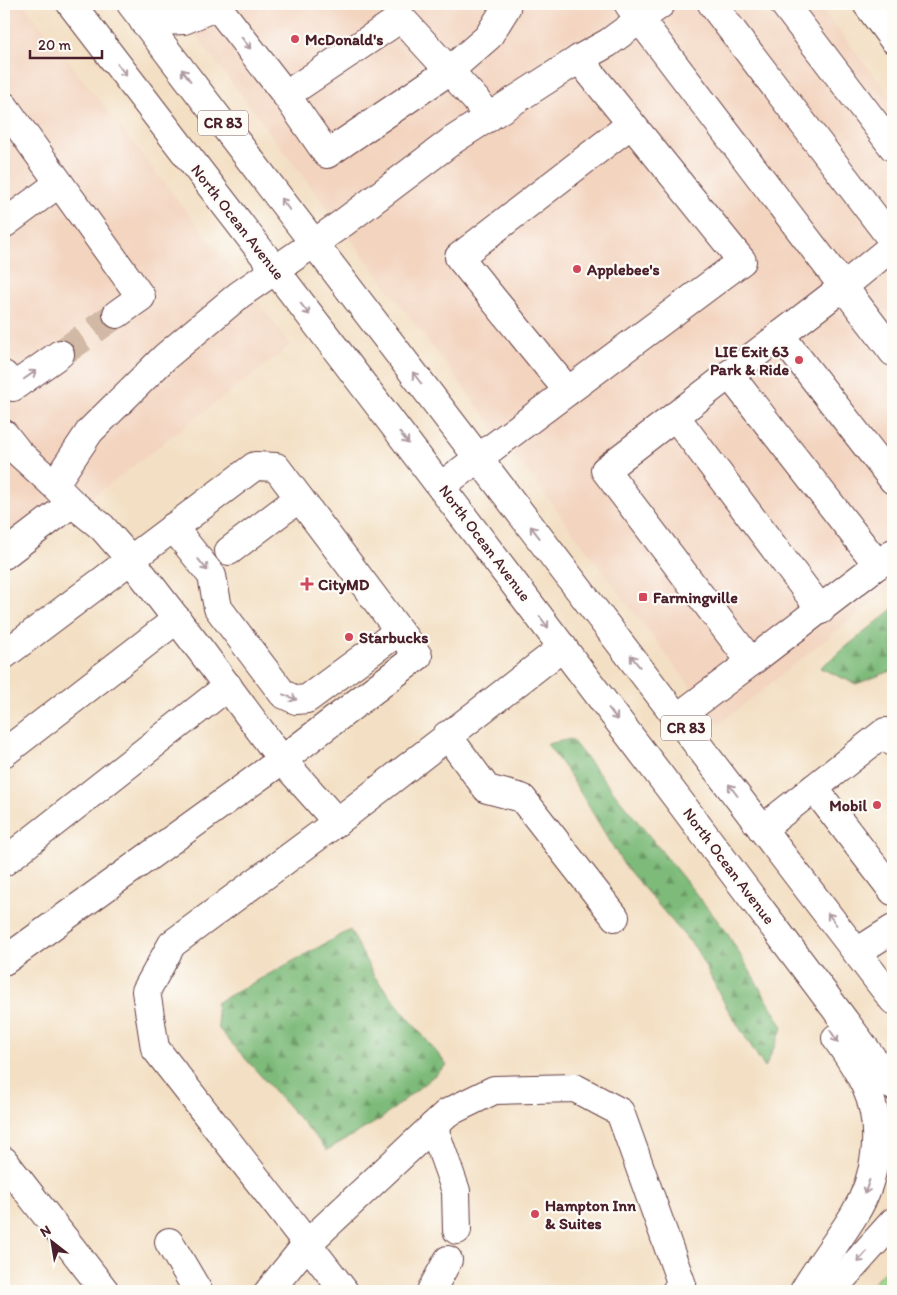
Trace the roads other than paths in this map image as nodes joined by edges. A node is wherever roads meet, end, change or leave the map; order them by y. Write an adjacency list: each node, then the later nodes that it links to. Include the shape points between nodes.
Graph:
1 (71, 4): 23 (main road, North Ocean Avenue / CR 83, one-way to 23)
2 (504, 4): 11 (main road, via 506,8 488,37)
3 (712, 4): 20 (main road)
4 (784, 4): 17 (main road)
5 (217, 5): 8 (main road, via 184,20); 12 (main road, one-way to 12)
6 (869, 5): 9 (main road)
7 (643, 9): 10 (main road, via 608,43); 24 (main road)
8 (138, 13): 21 (main road, CR 83, one-way to 8)
9 (893, 39)
10 (578, 59): 14 (main road); 15 (main road)
11 (449, 71): 12 (main road, via 401,18); 12 (main road, via 327,154); 14 (main road)
12 (286, 95)
13 (4, 106): 16 (main road)
14 (488, 118): 21 (main road, via 453,140)
15 (632, 124): 31 (main road, via 458,257); 31 (main road, via 742,261)
16 (12, 137): 18 (main road)
17 (893, 147)
18 (59, 183): 19 (main road); 25 (main road, via 141,297)
19 (4, 224)
20 (893, 240)
21 (314, 243): 23 (main road); 34 (main road, CR 83, one-way to 21)
22 (893, 246): 24 (main road)
23 (276, 270): 36 (main road, North Ocean Avenue / CR 83, one-way to 36); 37 (main road, via 239,295 165,357 90,431)
24 (843, 286): 26 (main road); 27 (main road)
25 (117, 314)
26 (780, 335): 29 (main road); 35 (main road)
27 (893, 352)
28 (60, 354): 30 (main road, one-way to 28, via 13,387)
29 (729, 374): 32 (main road); 42 (main road)
30 (4, 375)
31 (568, 391): 34 (main road)
32 (675, 416): 44 (main road); 49 (main road, via 605,470)
33 (9, 451): 37 (main road)
34 (478, 458): 36 (main road); 51 (main road, CR 83, one-way to 34)
35 (893, 480)
36 (441, 486): 47 (main road, North Ocean Avenue / CR 83, one-way to 47)
37 (63, 494): 41 (main road); 43 (main road, via 102,527)
38 (299, 498): 39 (main road, via 276,467 255,466); 40 (main road); 46 (main road)
39 (173, 527): 43 (main road); 46 (main road, one-way to 46, via 212,576 218,608 283,694 296,700 307,699)
40 (229, 551)
41 (4, 555)
42 (885, 559): 44 (main road)
43 (131, 560): 45 (main road); 48 (main road)
44 (821, 610): 49 (main road)
45 (177, 619): 50 (main road); 54 (main road)
46 (399, 631): 55 (main road, via 418,656)
47 (563, 647): 52 (main road); 60 (main road, North Ocean Avenue / CR 83, one-way to 60)
48 (4, 655)
49 (752, 662): 51 (main road)
50 (228, 686): 55 (main road); 59 (main road)
51 (678, 717): 58 (main road, CR 83, one-way to 51)
52 (447, 735): 57 (main road); 62 (main road, via 487,789 522,798)
53 (893, 742): 56 (main road, via 885,732)
54 (4, 753)
55 (282, 760): 57 (main road); 65 (main road)
56 (814, 788): 58 (main road); 61 (main road)
57 (337, 822): 73 (main road, via 172,944 146,991 155,1048)
58 (762, 829): 64 (main road, CR 83, one-way to 58)
59 (4, 862)
60 (724, 862): 67 (main road, North Ocean Avenue / CR 83); 81 (main road, one-way to 81, via 799,985 857,1070 873,1110 877,1134 866,1190 855,1214)
61 (893, 891)
62 (615, 917)
63 (893, 929): 64 (main road)
64 (857, 952): 66 (main road, CR 83)
65 (4, 960)
66 (893, 1000)
67 (893, 1086)
68 (433, 1126): 71 (main road, via 456,1191); 73 (main road); 80 (main road, via 447,1113 494,1090 575,1088 620,1112 682,1285)
69 (4, 1161): 75 (main road)
70 (893, 1222): 82 (main road, one-way to 82)
71 (457, 1230)
72 (169, 1242): 76 (main road)
73 (307, 1244): 77 (main road); 78 (main road)
74 (448, 1260): 79 (main road)
75 (106, 1291)
76 (198, 1291)
77 (269, 1291)
78 (344, 1291)
79 (431, 1291)
80 (676, 1291)
81 (804, 1291)
82 (831, 1291)

